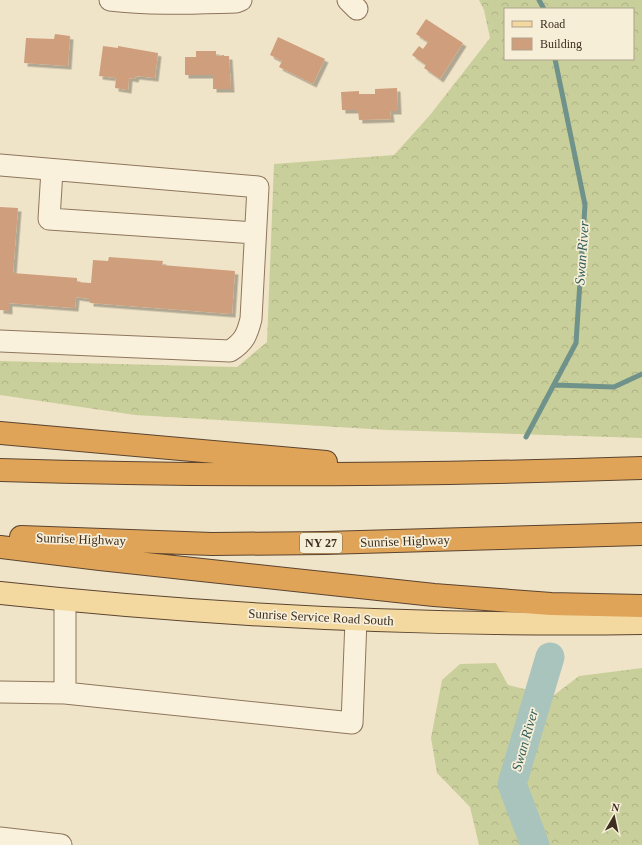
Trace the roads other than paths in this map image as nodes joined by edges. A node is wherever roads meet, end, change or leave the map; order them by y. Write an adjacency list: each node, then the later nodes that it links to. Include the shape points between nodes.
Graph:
1 (110, 0): 2 (street, via 165,4)
2 (240, 0)
3 (0, 165): 4 (street)
4 (52, 170): 5 (street, via 258,187); 5 (street, via 49,219)
5 (255, 233): 6 (street, via 250,324 244,339 230,351)
6 (0, 341)
7 (0, 433): 10 (highway)
8 (642, 468): 10 (highway)
9 (0, 470): 10 (highway, via 211,475)
10 (434, 473)
11 (642, 534): 12 (highway, Sunrise Highway / NY 27, via 325,544 212,544)
12 (0, 536)
13 (0, 547): 16 (highway, via 434,595 544,604)
14 (0, 593): 15 (main road, Sunrise Service Road South)
15 (65, 600): 17 (main road, Sunrise Service Road South); 20 (street)
16 (642, 606)
17 (356, 620): 18 (main road, Sunrise Service Road South); 20 (street, via 352,722)
18 (642, 623)
19 (0, 692): 20 (street)
20 (65, 693)
21 (0, 838): 22 (street)
22 (31, 843): 23 (street)
23 (61, 845)

